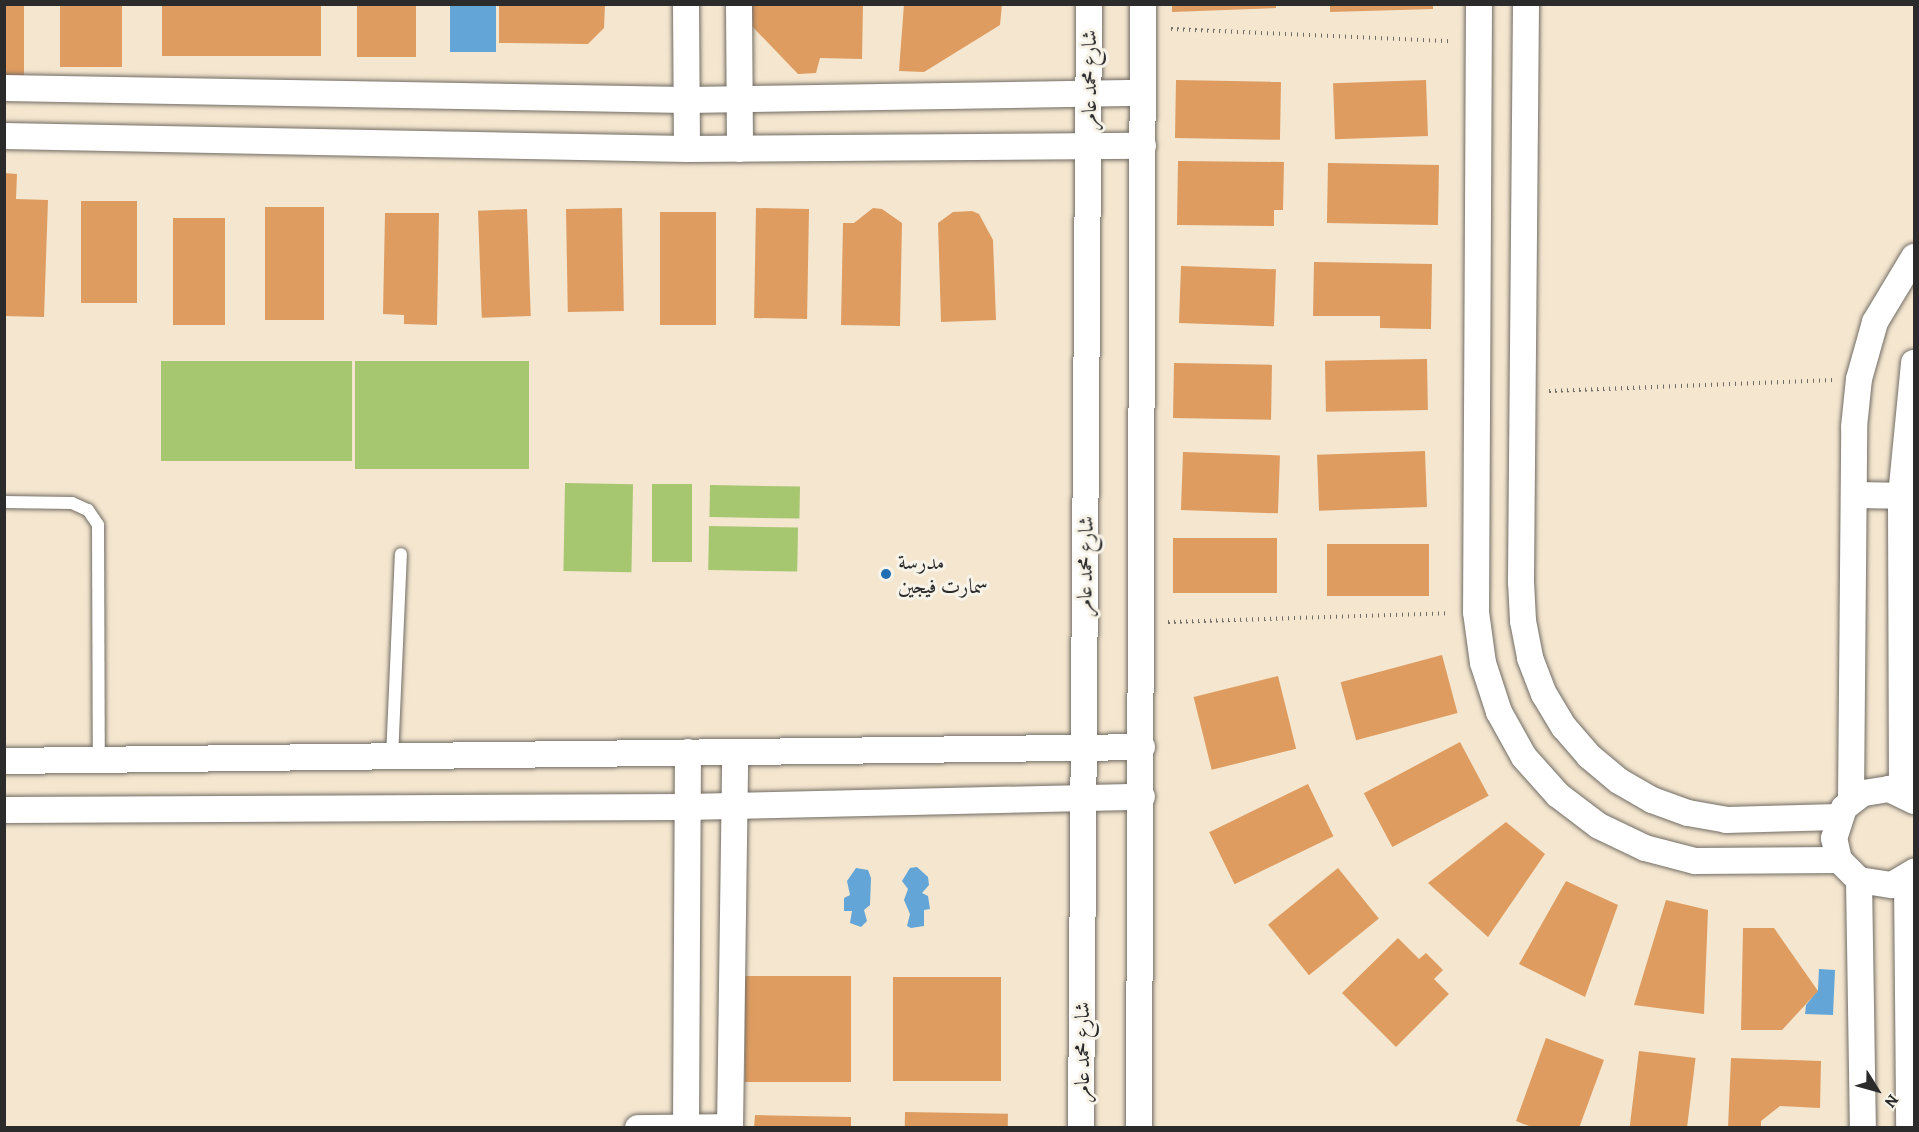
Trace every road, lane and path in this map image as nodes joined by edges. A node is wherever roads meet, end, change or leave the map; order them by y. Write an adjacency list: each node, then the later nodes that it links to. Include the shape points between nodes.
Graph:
1 (686, 4): 12 (street)
2 (739, 4): 11 (street)
3 (1089, 4): 10 (street, شارع محمد عامر)
4 (1479, 4): 7 (street)
5 (1526, 4): 21 (street)
6 (1143, 16): 7 (path); 9 (street)
7 (1479, 42): 26 (street)
8 (4, 88): 12 (street)
9 (1143, 93): 10 (street); 14 (street)
10 (1090, 94): 11 (street); 15 (street, شارع محمد عامر)
11 (740, 99): 12 (street); 17 (street)
12 (686, 100): 16 (street)
13 (4, 136): 16 (street)
14 (1143, 146): 15 (street); 27 (street)
15 (1089, 148): 17 (street); 29 (street, شارع محمد عامر)
16 (687, 149): 17 (street)
17 (740, 149)
18 (1914, 257): 20 (street, via 1875,322)
19 (1914, 363): 23 (street)
20 (1859, 379): 21 (path); 22 (street)
21 (1525, 392): 40 (street, via 1522,621 1530,658 1544,694 1564,727 1589,756 1619,781 1652,800 1688,813 1726,820)
22 (1854, 495): 23 (street); 40 (street)
23 (1908, 496): 37 (street)
24 (4, 502): 34 (lane, via 72,503 88,510 98,525)
25 (401, 554): 32 (lane)
26 (1476, 612): 27 (path); 42 (street, via 1489,682 1499,712 1524,757 1558,795 1599,826 1645,848 1695,861)
27 (1143, 623): 28 (street)
28 (1142, 747): 29 (street); 36 (street)
29 (1084, 749): 31 (street); 35 (street, شارع محمد عامر)
30 (688, 752): 31 (street); 32 (street); 39 (street)
31 (735, 752): 38 (street)
32 (392, 759): 34 (street)
33 (4, 761): 34 (street)
34 (99, 761)
35 (1083, 797): 36 (street); 38 (street); 48 (street, شارع محمد عامر)
36 (1142, 797): 49 (street)
37 (1908, 797): 40 (street, via 1875,789)
38 (734, 806): 39 (street); 46 (street)
39 (687, 807): 41 (street); 45 (street)
40 (1845, 808): 42 (street, via 1834,838)
41 (4, 810)
42 (1839, 860): 44 (street)
43 (1911, 876): 44 (street, via 1892,885); 51 (street)
44 (1859, 880): 50 (street)
45 (686, 1127): 46 (street); 47 (street)
46 (730, 1127)
47 (639, 1128)
48 (1081, 1128)
49 (1139, 1128)
50 (1863, 1128)
51 (1909, 1128)

